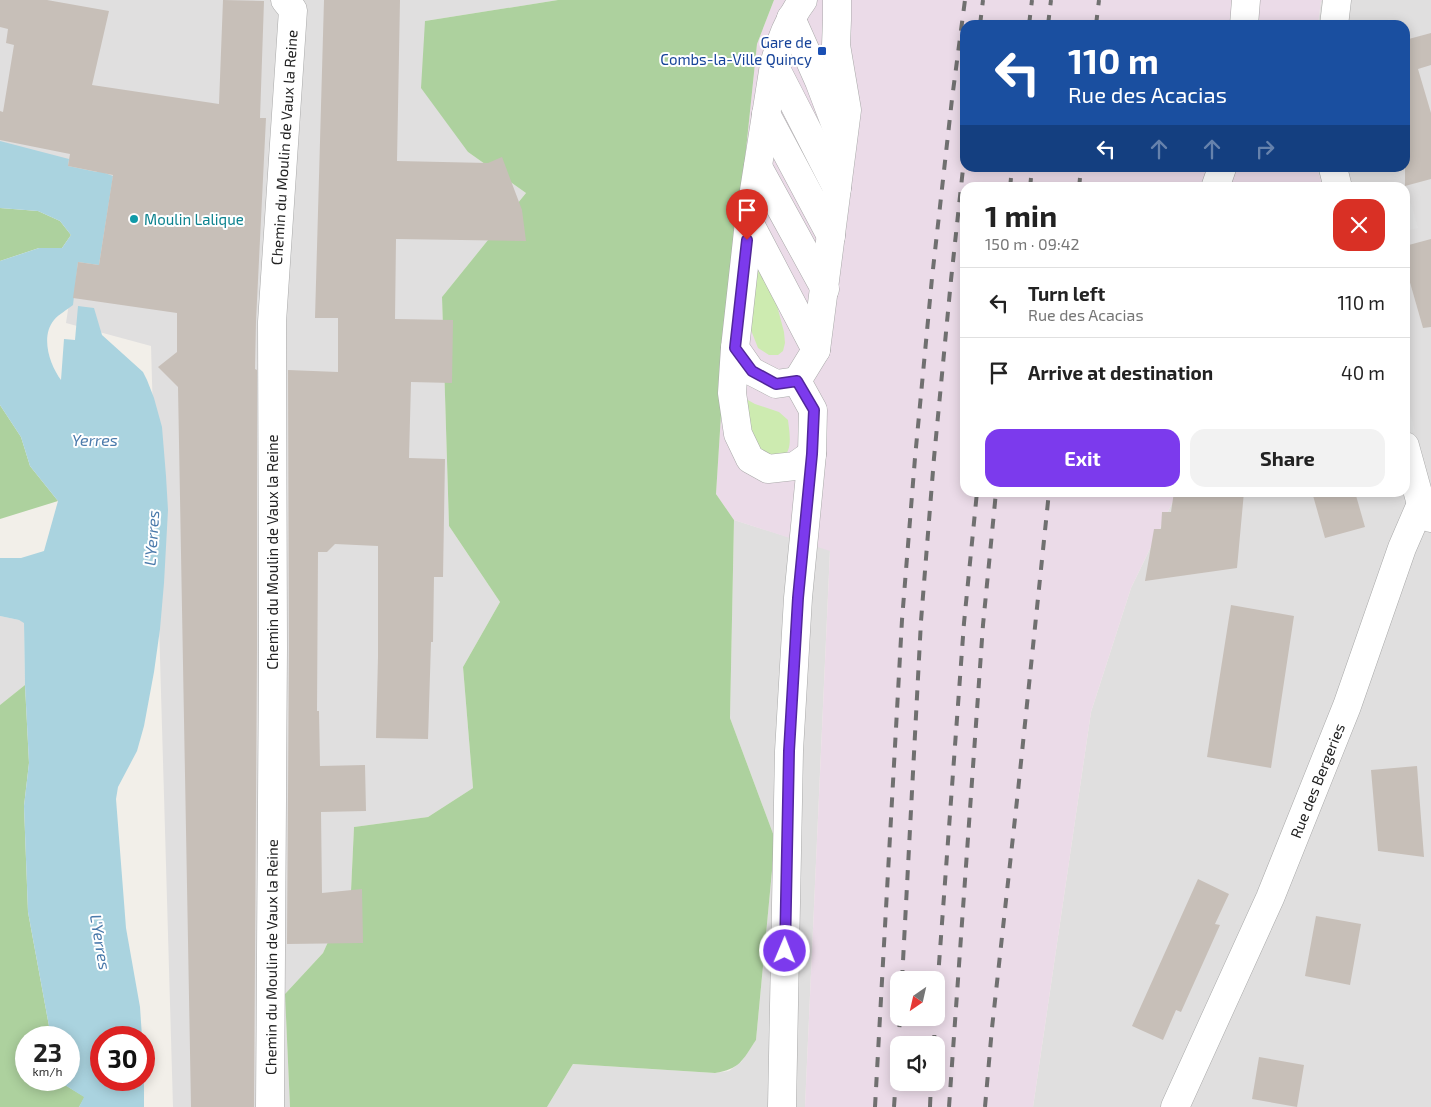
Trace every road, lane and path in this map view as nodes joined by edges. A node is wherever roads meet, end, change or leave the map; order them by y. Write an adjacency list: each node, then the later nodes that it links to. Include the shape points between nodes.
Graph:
1 (285, 0): 22 (street, Chemin du Moulin de Vaux la Reine, via 293,10 272,322)
2 (836, 0): 10 (street, via 836,44 847,110)
3 (1246, 0): 6 (street)
4 (1337, 0): 7 (street)
5 (797, 9): 8 (street, via 780,43); 10 (street)
6 (1244, 20)
7 (1335, 20)
8 (774, 65): 9 (street); 12 (street)
9 (766, 114): 11 (street); 14 (street)
10 (843, 144): 12 (street)
11 (758, 167): 13 (street); 15 (street)
12 (838, 188): 14 (street)
13 (749, 222): 16 (street); 17 (street)
14 (831, 236): 15 (street)
15 (825, 289): 17 (street)
16 (735, 348): 18 (street, via 752,371 776,384); 19 (street, via 732,393 738,434 750,459 768,469 795,466)
17 (816, 350): 18 (street)
18 (797, 381): 19 (street, via 814,410)
19 (812, 454): 23 (street, via 798,598 789,751)
20 (1410, 461): 21 (street, Rue des Bergeries)
21 (1426, 511): 24 (street, Rue des Bergeries, via 1402,548 1347,706 1274,889)
22 (270, 1107)
23 (782, 1107)
24 (1175, 1107)

